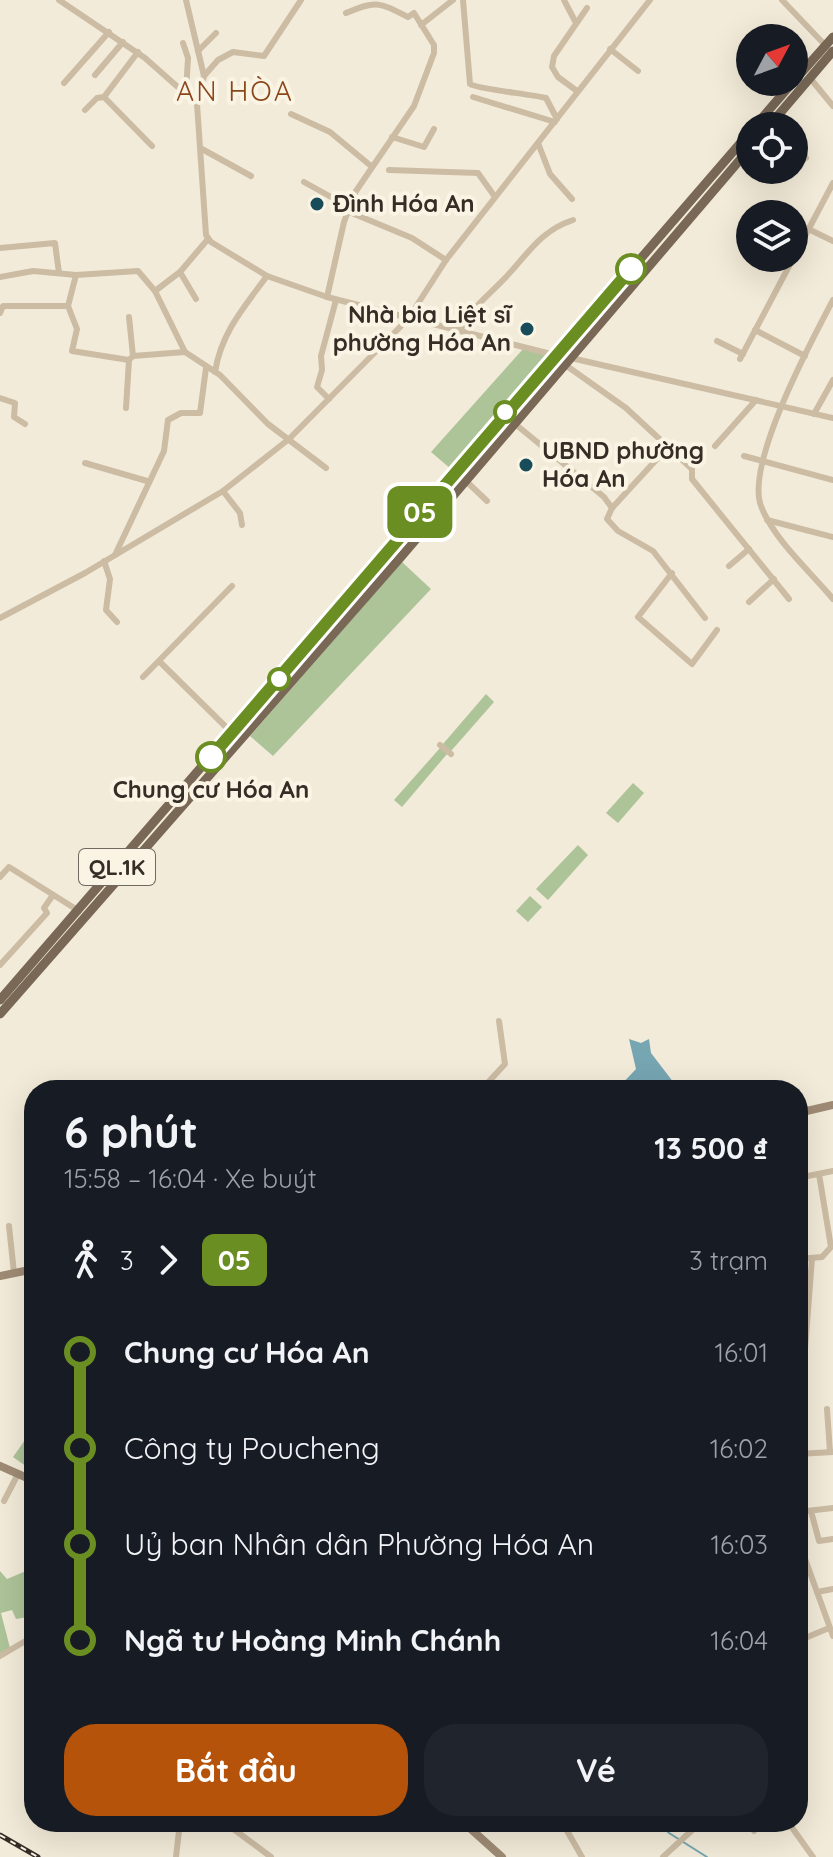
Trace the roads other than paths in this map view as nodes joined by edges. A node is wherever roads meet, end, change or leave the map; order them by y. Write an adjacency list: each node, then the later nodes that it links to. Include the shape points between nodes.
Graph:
1 (59, 0): 13 (street)
2 (186, 0): 20 (street)
3 (301, 0): 25 (street, via 264,56 233,52)
4 (453, 0): 12 (street)
5 (463, 0): 38 (street, via 470,84 479,90 507,89 546,98)
6 (564, 0): 11 (street)
7 (782, 0): 19 (street)
8 (646, 2): 18 (street)
9 (587, 8): 11 (street)
10 (346, 13): 12 (street, via 377,3 408,17 414,13)
11 (576, 23): 28 (street, via 552,67)
12 (421, 25): 40 (street, via 434,53 414,106)
13 (109, 32): 16 (street); 27 (street)
14 (216, 33): 20 (street)
15 (833, 37): 19 (main road)
16 (123, 42): 21 (street); 24 (street)
17 (183, 43): 29 (street, via 188,58)
18 (610, 49): 22 (street); 28 (street)
19 (831, 50): 23 (main road); 26 (main road)
20 (198, 51): 25 (street)
21 (138, 52): 29 (street); 31 (street)
22 (638, 71)
23 (808, 71)
24 (95, 75)
25 (204, 76): 33 (street)
26 (810, 78): 34 (street)
27 (64, 83)
28 (577, 91): 38 (street)
29 (186, 92): 33 (street)
30 (782, 96): 36 (main road)
31 (104, 97): 35 (street); 42 (street)
32 (473, 97): 38 (street)
33 (197, 104): 44 (street)
34 (833, 106)
35 (85, 110)
36 (768, 112)
37 (291, 114): 46 (street, via 330,132)
38 (556, 120): 41 (street)
39 (434, 129): 40 (street, via 424,147)
40 (392, 137): 46 (street)
41 (538, 143): 51 (street); 52 (street, via 550,174)
42 (152, 146)
43 (736, 148): 78 (main road, QL.1K)
44 (202, 149): 48 (street); 56 (street)
45 (736, 164): 81 (main road, QL.1K)
46 (371, 166): 53 (street)
47 (389, 170): 51 (street, via 478,173)
48 (251, 176)
49 (304, 182): 53 (street)
50 (833, 183): 55 (street)
51 (495, 197): 59 (street)
52 (572, 199)
53 (348, 209): 59 (street); 66 (street)
54 (573, 220): 74 (street, via 536,241 474,305)
55 (810, 230): 57 (street); 75 (street)
56 (208, 239): 60 (street); 63 (street)
57 (833, 241)
58 (0, 248): 61 (street, via 55,243)
59 (446, 260): 73 (street)
60 (180, 272): 65 (street); 67 (street)
61 (59, 273): 62 (street); 64 (street)
62 (76, 275): 65 (street, via 138,271); 70 (street)
63 (267, 276): 66 (street); 83 (street, via 227,330)
64 (0, 277)
65 (155, 291): 77 (street)
66 (327, 297): 68 (street)
67 (196, 299)
68 (336, 300): 73 (street); 86 (street, via 317,387)
69 (833, 300): 79 (street)
70 (68, 306): 71 (street); 80 (street, via 77,329 72,351)
71 (1, 308)
72 (129, 317): 80 (street)
73 (408, 319): 74 (street); 86 (street)
74 (460, 330): 78 (street)
75 (755, 330): 76 (street, via 741,356); 79 (street)
76 (717, 341)
77 (185, 352): 80 (street); 82 (street)
78 (555, 355): 81 (main road); 128 (main road, QL.1K)
79 (805, 356): 88 (street)
80 (131, 358): 89 (street)
81 (566, 361): 87 (street); 92 (main road, QL.1K); 96 (street)
82 (206, 368): 83 (street); 102 (street, via 200,413 181,413 168,420 164,451)
83 (215, 372): 94 (street)
84 (833, 380): 90 (street)
85 (0, 398): 93 (street, via 15,403 14,417)
86 (329, 399): 94 (street)
87 (756, 400): 88 (street); 95 (street)
88 (779, 405): 90 (street); 98 (street)
89 (126, 408)
90 (814, 414): 91 (street)
91 (833, 418)
92 (514, 423): 103 (main road, QL.1K); 106 (street)
93 (25, 424)
94 (289, 439): 100 (street); 104 (street)
95 (715, 446)
96 (668, 447): 106 (street); 112 (street, via 692,469 692,479)
97 (744, 456): 98 (street)
98 (765, 462): 101 (street); 107 (street, via 759,503)
99 (85, 463): 102 (street)
100 (326, 468)
101 (833, 480)
102 (147, 481): 109 (street)
103 (466, 481): 105 (street); 128 (main road, QL.1K)
104 (223, 491): 108 (street, via 240,513); 111 (street)
105 (487, 501)
106 (612, 508): 116 (street, via 609,523 653,551)
107 (767, 520): 110 (street); 120 (street)
108 (242, 525)
109 (122, 537): 111 (street); 113 (street)
110 (833, 537)
111 (135, 543): 113 (street)
112 (749, 549): 115 (street); 117 (street)
113 (115, 555): 114 (street)
114 (104, 561): 122 (street); 124 (street, via 110,579 106,610)
115 (729, 566)
116 (672, 573): 123 (street); 125 (street, via 638,617 692,664)
117 (774, 579): 119 (street); 121 (street)
118 (232, 586): 126 (street)
119 (789, 599)
120 (833, 599)
121 (749, 602)
122 (0, 618)
123 (705, 618)
124 (117, 622)
125 (717, 630)
126 (159, 661): 127 (street); 128 (street)
127 (143, 677)
128 (236, 737): 133 (main road, QL.1K); 136 (main road, QL.1K)
129 (440, 745): 130 (street)
130 (451, 754)
131 (0, 877): 132 (street, via 9,867)
132 (53, 895): 133 (street); 134 (street, via 44,908 47,913)
133 (79, 911): 135 (main road, QL.1K)
134 (0, 965)
135 (2, 993)
136 (0, 1014)
137 (499, 1021): 138 (street, via 505,1064)
138 (490, 1080)
139 (833, 1105): 140 (main road)
140 (808, 1111)
141 (833, 1171): 142 (street)
142 (819, 1174): 143 (street); 146 (street, via 831,1247)
143 (808, 1176)
144 (9, 1226): 148 (street)
145 (808, 1258): 146 (street)
146 (812, 1258): 150 (street)
147 (24, 1271): 148 (main road)
148 (14, 1273): 149 (main road)
149 (0, 1276)
150 (808, 1310)
151 (827, 1409): 152 (street)
152 (831, 1452): 153 (street)
153 (808, 1453)
154 (0, 1466): 155 (main road)
155 (18, 1474): 156 (main road); 157 (street)
156 (24, 1477)
157 (4, 1501)
158 (833, 1508): 160 (street)
159 (808, 1511): 160 (street)
160 (811, 1511): 161 (street, via 819,1541)
161 (833, 1539)
162 (808, 1567): 164 (street)
163 (833, 1589): 164 (street)
164 (817, 1592): 165 (street)
165 (829, 1628): 166 (street); 167 (street)
166 (833, 1636)
167 (808, 1637)
168 (24, 1642): 169 (street)
169 (0, 1656)
170 (179, 1832): 176 (street)
171 (237, 1832): 177 (street)
172 (474, 1832): 178 (main road)
173 (568, 1832): 179 (street)
174 (687, 1832): 180 (street)
175 (795, 1832): 181 (street)
176 (176, 1857)
177 (271, 1857)
178 (502, 1857)
179 (582, 1857)
180 (663, 1857)
181 (813, 1857)

